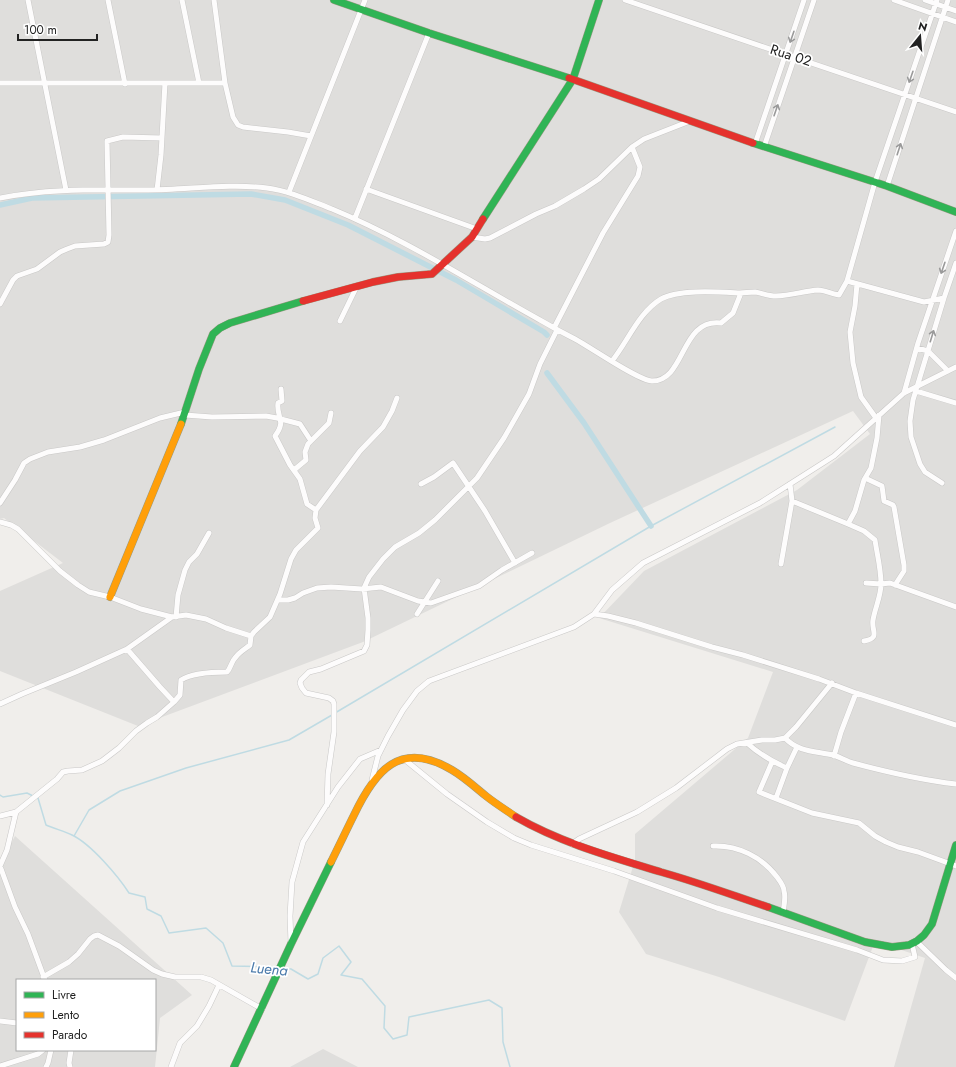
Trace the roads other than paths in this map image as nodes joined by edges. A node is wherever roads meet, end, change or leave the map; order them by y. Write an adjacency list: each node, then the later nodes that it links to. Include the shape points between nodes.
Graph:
1 (28, 0): 28 (street)
2 (108, 0): 29 (street)
3 (182, 0): 26 (street)
4 (214, 0): 27 (street)
5 (334, 0): 16 (street)
6 (364, 0): 16 (street)
7 (599, 0): 24 (street)
8 (626, 0): 22 (street, Rua 02)
9 (804, 0): 22 (street, one-way to 22)
10 (814, 0): 23 (street)
11 (894, 0): 18 (street)
12 (925, 0): 14 (street)
13 (948, 0): 15 (street)
14 (936, 2): 15 (street); 18 (street)
15 (946, 7): 17 (street); 19 (street)
16 (361, 9): 21 (street); 35 (street)
17 (956, 11)
18 (932, 14): 19 (street); 31 (street, one-way to 31)
19 (943, 17): 20 (street); 32 (street)
20 (956, 22)
21 (429, 32): 24 (street); 42 (street)
22 (786, 54): 23 (street, Rua 02); 37 (street)
23 (795, 56): 31 (street, Rua 02); 39 (street, one-way to 23)
24 (574, 79): 34 (street); 50 (street)
25 (0, 83): 28 (street)
26 (199, 83): 27 (street); 30 (street)
27 (226, 83): 35 (street, via 233,117 238,124 249,128)
28 (46, 84): 29 (street); 43 (street)
29 (125, 84): 30 (street)
30 (165, 84): 36 (street)
31 (905, 94): 32 (street, Rua 02); 40 (street)
32 (916, 98): 33 (street, Rua 02); 41 (street, one-way to 32)
33 (956, 112)
34 (690, 121): 37 (street); 38 (street, via 644,139)
35 (311, 136): 46 (street)
36 (162, 138): 44 (street, via 123,137 107,141); 45 (street)
37 (755, 144): 39 (street)
38 (632, 147): 52 (street, via 599,179 574,196 494,237); 63 (street, via 640,167 638,176 604,232)
39 (764, 147): 40 (street)
40 (875, 182): 41 (street); 55 (street)
41 (887, 186): 48 (street)
42 (366, 189): 49 (street); 50 (street)
43 (66, 190): 44 (street); 47 (street, via 23,193)
44 (108, 190): 45 (street); 61 (street, via 108,242 67,249 37,269 17,276)
45 (157, 190): 46 (street, via 228,187 266,188)
46 (289, 192): 49 (street)
47 (0, 198)
48 (956, 212)
49 (354, 218): 54 (street)
50 (477, 229): 52 (street)
51 (956, 231): 60 (street, one-way to 60)
52 (472, 237): 54 (street)
53 (956, 263): 59 (street)
54 (443, 264): 57 (street, via 432,274 398,277); 63 (street)
55 (847, 281): 56 (street); 58 (street, via 839,295 816,290 788,296)
56 (857, 284): 60 (street, via 924,302); 76 (street, via 850,332 853,363 861,397)
57 (357, 286): 62 (street); 74 (street, via 251,316 220,328 207,348)
58 (741, 293): 66 (street, via 684,294 662,299 646,312); 66 (street, via 733,312 721,323 714,322 697,330 672,370 659,380 646,379)
59 (944, 298): 60 (street); 65 (street, one-way to 59)
60 (932, 301): 64 (street)
61 (0, 304)
62 (340, 321)
63 (556, 329): 66 (street); 84 (street, via 529,394 512,426)
64 (917, 348): 65 (street); 71 (street)
65 (928, 351): 68 (street); 70 (street)
66 (612, 360)
67 (956, 367): 68 (street)
68 (948, 371): 70 (street)
69 (281, 389): 77 (street, via 282,401 278,403 277,408)
70 (917, 389): 71 (street); 73 (street); 81 (street, via 910,421 914,449 925,472)
71 (904, 393): 76 (street)
72 (397, 398): 87 (street, via 383,427 360,451)
73 (956, 403)
74 (185, 413): 77 (street, via 212,417 266,416); 86 (street, via 160,418 91,444 48,452 30,459 24,463); 99 (street)
75 (331, 413): 78 (street, via 329,423)
76 (877, 417): 80 (street, via 874,456); 83 (street, via 834,456)
77 (281, 419): 78 (street, via 300,424); 79 (street, via 279,431 275,436)
78 (311, 441): 79 (street, via 305,452 306,460)
79 (294, 470): 87 (street, via 300,479 307,504)
80 (865, 478): 89 (street, via 855,511); 97 (street, via 882,486 884,501 894,507 904,565 904,571)
81 (942, 483)
82 (421, 484): 84 (street, via 453,463)
83 (790, 484): 85 (street); 104 (street, via 760,503 642,563 612,590)
84 (469, 487): 92 (street); 98 (street, via 419,533 395,547 369,577)
85 (792, 501): 89 (street); 93 (street)
86 (0, 503)
87 (316, 510): 100 (street, via 318,528 296,550 291,559)
88 (0, 522): 99 (street, via 18,529 78,586)
89 (848, 524): 96 (street, via 864,531 875,540)
90 (209, 532): 105 (street, via 201,548 187,565)
91 (532, 553): 92 (street)
92 (515, 563): 101 (street, via 473,589 431,603)
93 (781, 564)
94 (438, 582): 101 (street)
95 (866, 583): 96 (street)
96 (881, 584): 97 (street); 107 (street, via 873,621 874,636)
97 (895, 585): 102 (street)
98 (364, 588): 100 (street, via 318,588 295,598); 101 (street, via 380,587); 125 (street, via 368,618 367,644 364,651 321,670 309,672 300,683 306,693 329,698 334,704)
99 (110, 598): 105 (street)
100 (278, 600): 106 (street, via 270,617 261,623)
101 (424, 602): 103 (street)
102 (956, 607)
103 (417, 614)
104 (594, 614): 109 (street, via 636,623); 117 (street, via 574,627 429,681 417,690 403,710)
105 (174, 617): 106 (street, via 186,615 206,619); 108 (street)
106 (251, 636): 111 (street, via 250,645 238,653 226,672 210,672 181,680 180,695)
107 (864, 641)
108 (127, 649): 111 (street); 112 (street)
109 (832, 683): 110 (street); 114 (street)
110 (856, 693): 113 (street); 118 (street)
111 (174, 702): 126 (street, via 102,761 82,770 63,772)
112 (0, 704)
113 (956, 725)
114 (785, 738): 115 (street); 116 (street)
115 (746, 743): 120 (street); 128 (street, via 727,749 676,788 637,812)
116 (797, 747): 118 (street); 121 (street)
117 (381, 750): 122 (street); 125 (street, via 360,759)
118 (834, 756): 123 (street, via 880,770)
119 (404, 759): 122 (street, via 389,764); 128 (street, via 431,760 450,767 523,822); 134 (street, via 487,822 531,845 614,871 717,908 883,960 915,957)
120 (772, 762): 121 (street); 124 (street, via 759,792)
121 (787, 768): 124 (street)
122 (372, 780): 135 (street)
123 (956, 784)
124 (776, 798): 131 (street, via 812,813 859,824 886,842)
125 (327, 805): 135 (street, via 303,842 294,875)
126 (16, 812): 127 (street); 132 (street, via 7,850)
127 (0, 816)
128 (572, 844): 133 (street)
129 (956, 845): 131 (street)
130 (713, 846): 133 (street, via 730,847 746,852 771,869 784,890)
131 (953, 865): 134 (street, via 930,926)
132 (0, 866): 136 (street)
133 (783, 912): 134 (street, via 877,945 900,947)
134 (914, 943): 137 (street)
135 (290, 947): 139 (street)
136 (44, 978): 138 (street, via 68,962 90,939 98,935 162,974 201,977)
137 (956, 978)
138 (219, 985): 139 (street); 148 (street, via 197,1026 180,1043)
139 (262, 1009): 149 (street)
140 (0, 1021): 141 (street)
141 (16, 1023)
142 (42, 1051): 145 (street)
143 (51, 1051): 146 (street)
144 (71, 1051): 147 (street)
145 (0, 1066)
146 (46, 1067)
147 (70, 1067)
148 (171, 1067)
149 (234, 1067)

